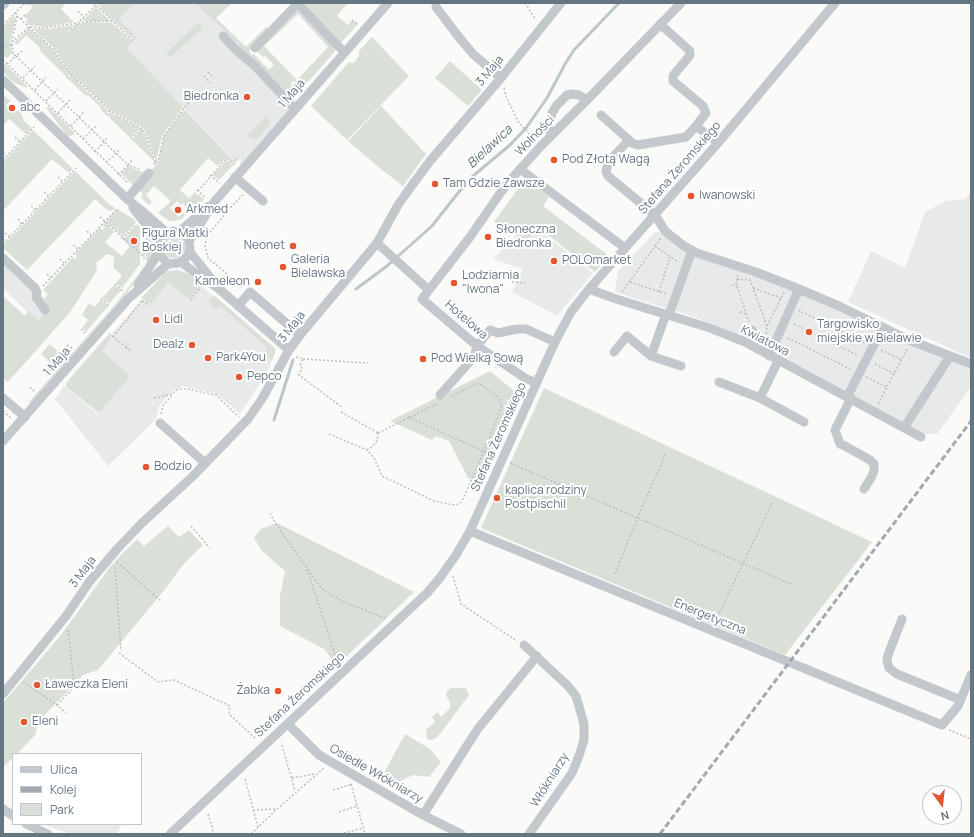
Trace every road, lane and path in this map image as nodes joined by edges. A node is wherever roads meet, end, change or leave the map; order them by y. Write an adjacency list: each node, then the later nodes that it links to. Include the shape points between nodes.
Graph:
1 (24, 3): 11 (path); 14 (path)
2 (94, 3): 10 (path)
3 (98, 3): 10 (path)
4 (297, 3): 33 (street); 35 (street)
5 (388, 3): 35 (street, 1 Maja)
6 (525, 3): 22 (path)
7 (561, 3): 48 (street, 3 Maja)
8 (681, 3): 24 (street, Wolności)
9 (835, 3): 82 (street, Stefana Żeromskiego)
10 (96, 5): 17 (path); 20 (path)
11 (26, 7)
12 (436, 7): 48 (street, via 473,54)
13 (78, 11): 17 (path)
14 (16, 13): 16 (path); 23 (path)
15 (27, 13): 18 (path)
16 (17, 16): 18 (path); 30 (path)
17 (84, 17): 21 (path)
18 (21, 19): 26 (path)
19 (352, 20): 25 (path)
20 (112, 21): 21 (path); 29 (path)
21 (78, 22): 26 (path, via 43,28); 27 (path)
22 (538, 23)
23 (3, 24)
24 (660, 24): 57 (street, Wolności); 69 (street, via 690,52 673,76 673,80 705,109 706,113)
25 (359, 25)
26 (29, 27): 30 (path); 42 (path, via 53,49)
27 (68, 33)
28 (223, 36): 60 (street, via 256,66)
29 (133, 41)
30 (12, 42): 31 (path)
31 (12, 46): 32 (path, via 10,44); 36 (path, via 13,54)
32 (3, 47)
33 (254, 48)
34 (22, 51): 36 (path)
35 (344, 52): 60 (street, 1 Maja)
36 (16, 56): 38 (path); 40 (path)
37 (3, 60): 38 (path)
38 (7, 64): 45 (path)
39 (35, 66): 40 (path)
40 (30, 70): 45 (path); 50 (path)
41 (208, 72): 47 (path)
42 (71, 74): 46 (path); 61 (path)
43 (204, 76): 51 (path)
44 (46, 77): 50 (path)
45 (23, 78): 53 (path)
46 (67, 78)
47 (214, 78)
48 (501, 78): 73 (path, via 506,97 521,127); 133 (street, 3 Maja, via 430,161 398,205)
49 (4, 80): 108 (street)
50 (42, 82): 53 (path); 54 (path)
51 (210, 83)
52 (58, 89): 54 (path)
53 (34, 90): 58 (path)
54 (54, 93): 58 (path); 59 (path)
55 (70, 100): 59 (path)
56 (191, 100): 92 (path, via 164,136)
57 (587, 100): 74 (street, Wolności); 74 (street, via 572,94 567,95 557,105 548,126)
58 (46, 101): 63 (path)
59 (66, 104): 63 (path); 66 (path)
60 (295, 108): 101 (street, 1 Maja)
61 (110, 110): 64 (path); 71 (path)
62 (84, 112): 66 (path)
63 (58, 113): 67 (path)
64 (106, 115)
65 (601, 115): 79 (street)
66 (79, 118): 67 (path); 72 (path)
67 (70, 126): 77 (path)
68 (96, 126): 72 (path)
69 (696, 126): 79 (street, via 686,137 638,146); 82 (street)
70 (34, 128): 80 (path)
71 (142, 128): 78 (path); 92 (path)
72 (92, 130): 77 (path); 81 (path)
73 (527, 133)
74 (553, 134): 96 (street, Wolności)
75 (15, 137): 80 (path)
76 (108, 138): 81 (path)
77 (83, 139): 84 (path)
78 (131, 139)
79 (628, 140): 114 (street, via 609,161 606,171 608,176)
80 (20, 142): 87 (path)
81 (104, 142): 84 (path); 86 (path)
82 (718, 143): 114 (street, Stefana Żeromskiego)
83 (120, 149): 86 (path)
84 (95, 152): 90 (path)
85 (3, 153): 87 (path)
86 (116, 153): 90 (path); 93 (path)
87 (7, 156): 88 (path)
88 (3, 160)
89 (132, 160): 93 (path)
90 (106, 163): 98 (path)
91 (152, 163): 92 (path)
92 (156, 163)
93 (128, 165): 97 (path); 98 (path)
94 (235, 166): 99 (path, via 227,158)
95 (76, 168): 102 (path)
96 (520, 169): 137 (street); 165 (street, Wolności)
97 (147, 172): 105 (street)
98 (118, 175): 105 (path)
99 (211, 175): 103 (path); 109 (path, via 198,191)
100 (58, 177): 102 (path)
101 (235, 177): 104 (street); 109 (street, 1 Maja)
102 (63, 182): 107 (path)
103 (220, 183)
104 (249, 189): 110 (street); 128 (path)
105 (136, 190): 108 (street)
106 (44, 192): 107 (path)
107 (49, 196): 113 (path)
108 (126, 199): 122 (street); 131 (street)
109 (210, 200): 123 (street, 1 Maja); 132 (street, 1 Maja)
110 (263, 201)
111 (31, 206): 113 (path)
112 (118, 208): 117 (path)
113 (36, 210): 119 (path)
114 (655, 215): 121 (street); 137 (street, Stefana Żeromskiego)
115 (100, 217): 117 (path)
116 (18, 219): 119 (path)
117 (105, 221): 126 (path); 130 (path)
118 (137, 222): 130 (path)
119 (22, 224): 129 (path)
120 (87, 231): 126 (path)
121 (665, 231): 136 (path); 139 (street)
122 (167, 232): 123 (street); 131 (street)
123 (179, 232): 132 (street)
124 (5, 233): 129 (path)
125 (204, 234): 128 (path)
126 (91, 235): 138 (path)
127 (144, 235): 142 (path)
128 (207, 236): 171 (path, via 205,246 208,258)
129 (10, 237): 134 (path)
130 (122, 238): 142 (path)
131 (160, 240): 140 (street)
132 (189, 240): 141 (street)
133 (377, 243): 165 (street); 195 (street, 3 Maja)
134 (3, 244)
135 (73, 246): 138 (path)
136 (655, 246): 143 (path); 156 (path)
137 (626, 248): 164 (street, Stefana Żeromskiego)
138 (78, 249): 147 (path)
139 (692, 250): 150 (street); 151 (street)
140 (159, 252): 149 (street); 170 (street, 1 Maja)
141 (190, 252): 146 (street); 162 (street)
142 (143, 256): 148 (path)
143 (670, 257): 150 (path); 167 (path)
144 (3, 258): 166 (street, via 32,284)
145 (60, 259): 147 (path)
146 (181, 262): 149 (street); 162 (street)
147 (64, 263): 153 (path)
148 (145, 263)
149 (168, 264): 170 (street, 1 Maja)
150 (687, 267): 172 (street)
151 (741, 267): 154 (path); 169 (street)
152 (47, 274): 153 (path)
153 (51, 278): 166 (path)
154 (737, 279): 161 (path); 163 (path, via 750,280)
155 (512, 282): 157 (path)
156 (630, 282): 167 (path); 168 (path)
157 (525, 283)
158 (115, 284): 170 (path)
159 (203, 284): 178 (path)
160 (732, 285): 161 (path)
161 (738, 287): 186 (path)
162 (218, 288): 180 (street)
163 (753, 288): 173 (path); 188 (path)
164 (589, 289): 185 (street, Kwiatowa); 198 (street, Stefana Żeromskiego, via 571,312)
165 (428, 290): 175 (street, Wolności)
166 (37, 292): 183 (street, via 36,298)
167 (659, 292): 172 (path)
168 (621, 293)
169 (798, 293): 173 (path, via 785,292); 181 (street); 189 (street, via 839,306)
170 (126, 294): 237 (street, 1 Maja)
171 (249, 294): 180 (street); 195 (street, via 250,292)
172 (676, 298): 185 (street)
173 (781, 298): 188 (path)
174 (139, 299): 177 (path)
175 (422, 299): 201 (street, Hotelowa)
176 (101, 300): 182 (path)
177 (142, 300): 179 (path); 196 (path)
178 (191, 300)
179 (150, 305)
180 (238, 306): 206 (street)
181 (791, 306): 187 (street); 203 (path)
182 (110, 307)
183 (45, 310)
184 (740, 312): 186 (path)
185 (667, 314): 199 (street, Kwiatowa); 208 (street)
186 (747, 314): 191 (path)
187 (785, 320): 193 (street); 212 (path)
188 (766, 326): 207 (path)
189 (883, 327): 197 (street); 203 (street)
190 (81, 329): 194 (path)
191 (752, 330): 199 (street)
192 (108, 333): 196 (path)
193 (779, 333): 207 (street); 218 (path)
194 (87, 334)
195 (300, 335): 206 (street, 3 Maja)
196 (113, 337): 202 (path, via 129,350)
197 (912, 341): 209 (street); 213 (path)
198 (555, 342): 201 (street, via 526,329 498,333 490,330); 221 (street, Stefana Żeromskiego)
199 (745, 342): 207 (street, Kwiatowa)
200 (67, 344): 204 (path)
201 (477, 346): 221 (street, Hotelowa, via 525,378); 232 (street, via 474,357)
202 (131, 347)
203 (873, 347): 212 (street); 213 (path)
204 (73, 350)
205 (614, 352): 208 (street, via 627,336)
206 (287, 353): 210 (path); 240 (street, 3 Maja, via 262,399)
207 (767, 355): 211 (street, Kwiatowa)
208 (651, 356): 216 (street)
209 (950, 356): 215 (street); 243 (street)
210 (303, 359): 214 (path); 233 (path, via 300,376)
211 (778, 360): 230 (street); 231 (street, Kwiatowa)
212 (866, 360): 218 (street); 219 (path)
213 (902, 360): 219 (path)
214 (368, 363)
215 (971, 364)
216 (681, 366)
217 (44, 372): 220 (path)
218 (860, 373): 223 (path); 231 (street)
219 (894, 374): 223 (path)
220 (49, 376)
221 (536, 382): 259 (street, Stefana Żeromskiego)
222 (718, 382): 230 (street)
223 (887, 386): 235 (path)
224 (30, 387): 225 (path)
225 (35, 392)
226 (172, 394): 229 (path); 240 (path, via 178,389 187,389 216,395); 242 (path, via 163,406)
227 (452, 396): 249 (path, via 479,383 500,399 502,409)
228 (3, 398): 237 (street)
229 (154, 398)
230 (760, 398): 241 (street)
231 (849, 398): 235 (street, Kwiatowa); 254 (street, via 835,430 840,444 874,464 872,478)
232 (439, 399): 238 (path)
233 (343, 408)
234 (3, 411): 239 (path)
235 (874, 411): 243 (street, Kwiatowa)
236 (341, 412): 244 (path)
237 (25, 417): 247 (street, 1 Maja)
238 (408, 417): 244 (path); 249 (path)
239 (11, 418)
240 (244, 422): 252 (street, 3 Maja)
241 (804, 422)
242 (160, 424): 252 (street)
243 (904, 428): 246 (street, Kwiatowa)
244 (378, 433): 248 (path, via 377,441)
245 (329, 434): 248 (path)
246 (921, 437)
247 (3, 441)
248 (366, 450): 249 (path, via 374,458 382,476 434,501 453,505 459,504 462,499)
249 (484, 451): 251 (path)
250 (666, 453): 257 (path)
251 (498, 458)
252 (205, 463): 267 (street, 3 Maja, via 118,548 90,581)
253 (510, 464): 257 (path)
254 (864, 489)
255 (772, 503): 261 (path)
256 (270, 513): 263 (path)
257 (638, 518): 261 (path); 264 (path)
258 (191, 526): 260 (path)
259 (470, 531): 262 (street, Stefana Żeromskiego); 283 (street, Energetyczna)
260 (210, 548)
261 (744, 563): 265 (path); 270 (path)
262 (449, 565): 271 (path, via 461,604); 282 (street, Stefana Żeromskiego, via 427,593)
263 (306, 567): 269 (path, via 326,592 344,602); 275 (path)
264 (615, 574)
265 (791, 584)
266 (162, 602): 272 (path, via 114,559)
267 (66, 616): 277 (street, 3 Maja); 280 (path, via 74,686)
268 (902, 618): 279 (street, via 888,655 890,669)
269 (389, 619)
270 (716, 620)
271 (524, 645): 274 (street, Włókniarzy)
272 (121, 651)
273 (119, 653): 286 (path, via 158,682 174,680 230,706 229,714)
274 (537, 656): 302 (street, via 478,730); 313 (street, Włókniarzy, via 576,696 584,724 584,740 572,773)
275 (339, 667)
276 (971, 675): 279 (street)
277 (16, 678): 278 (street, 3 Maja); 280 (path)
278 (3, 694)
279 (961, 700): 283 (street, via 956,710)
280 (56, 705): 281 (path)
281 (66, 713)
282 (288, 724): 286 (street, Stefana Żeromskiego); 302 (street, Osiedle Włókniarzy, via 319,755)
283 (942, 725): 284 (path)
284 (971, 739)
285 (282, 745): 289 (path)
286 (264, 746): 308 (street, Stefana Żeromskiego)
287 (327, 765): 288 (path)
288 (315, 774): 289 (path); 294 (path)
289 (292, 778): 294 (path)
290 (245, 780): 298 (path)
291 (351, 781): 292 (path)
292 (352, 784): 293 (path); 295 (path)
293 (333, 790)
294 (296, 792): 297 (path)
295 (357, 806): 299 (path); 305 (path)
296 (3, 809): 301 (street)
297 (277, 809): 298 (path); 304 (path)
298 (253, 810): 304 (path)
299 (338, 812)
300 (208, 814): 309 (path)
301 (12, 815)
302 (423, 815): 312 (street, Osiedle Włókniarzy)
303 (28, 825): 307 (street)
304 (258, 827): 310 (path)
305 (363, 828): 306 (path); 311 (path)
306 (344, 833)
307 (48, 834)
308 (170, 834)
309 (214, 834)
310 (251, 834)
311 (365, 834)
312 (461, 834)
313 (529, 834)

